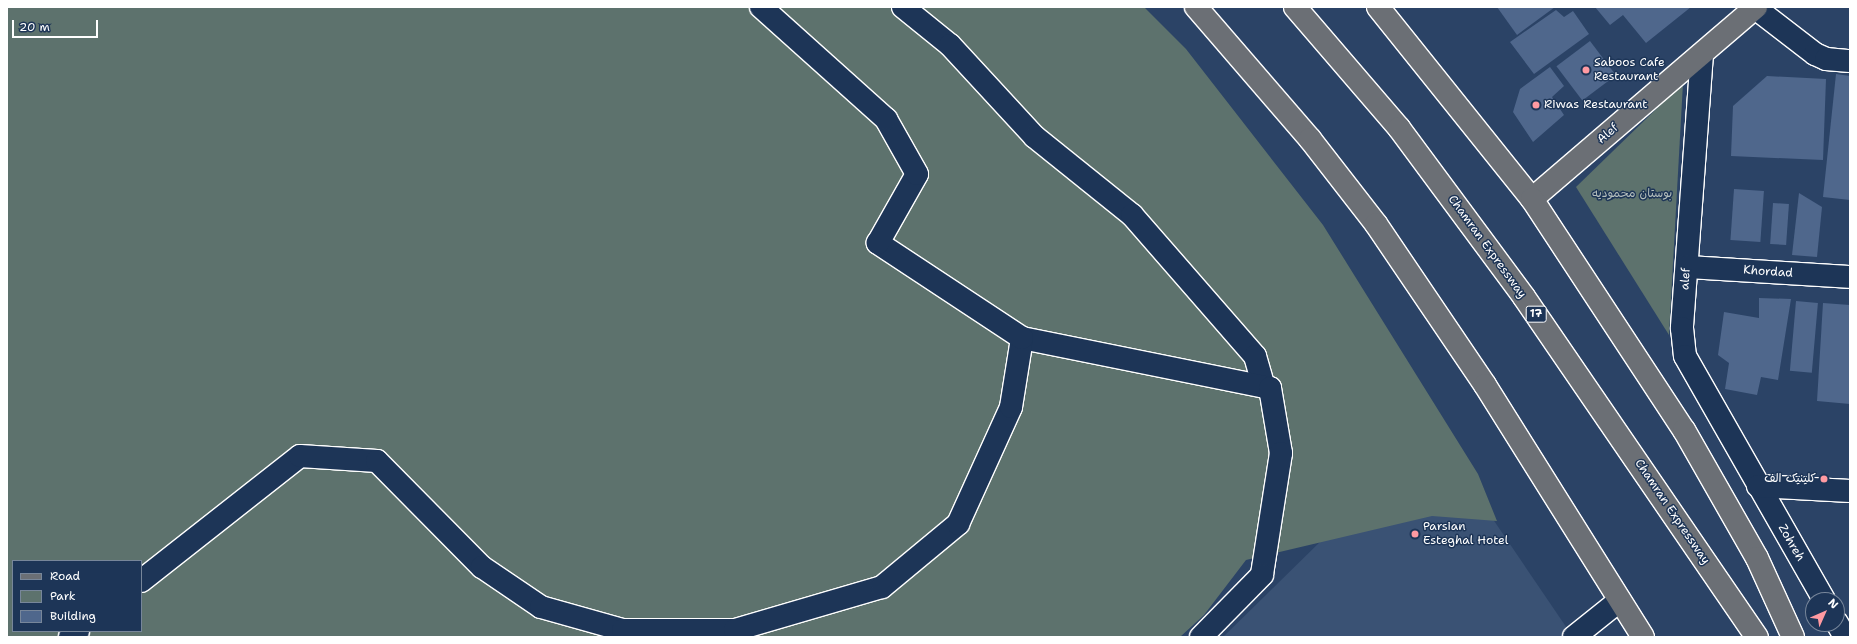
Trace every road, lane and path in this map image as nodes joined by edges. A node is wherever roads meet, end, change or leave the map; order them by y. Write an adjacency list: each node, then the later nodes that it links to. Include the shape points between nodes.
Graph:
1 (761, 7): 12 (street, via 886,119 917,174 878,243)
2 (903, 7): 13 (street, via 950,45 1035,137 1132,215 1255,356)
3 (1196, 7): 18 (main road, via 1310,139 1376,224 1484,385)
4 (1295, 7): 22 (main road, Chamran Expressway / 17, via 1399,128 1524,297)
5 (1378, 7): 9 (main road)
6 (1755, 7): 7 (main road, Alef); 8 (street, via 1815,54 1826,59)
7 (1702, 54): 9 (main road, Alef); 10 (street, alef)
8 (1850, 61)
9 (1532, 199): 23 (main road, via 1684,430 1757,558)
10 (1687, 267): 11 (street, Khordad); 14 (street, alef, via 1682,328 1685,356)
11 (1850, 277)
12 (1022, 338): 13 (street); 16 (street, via 1011,407 958,524 882,587 735,630 623,630 541,606 482,567 377,461 300,456)
13 (1264, 387): 20 (street, via 1270,388 1281,453 1262,575)
14 (1758, 486): 15 (street); 17 (street, Zohreh)
15 (1850, 491)
16 (142, 580)
17 (1819, 592)
18 (1619, 601): 19 (main road); 21 (street)
19 (1639, 635)
20 (1201, 637)
21 (1574, 637)
22 (1757, 637)
23 (1793, 637)

